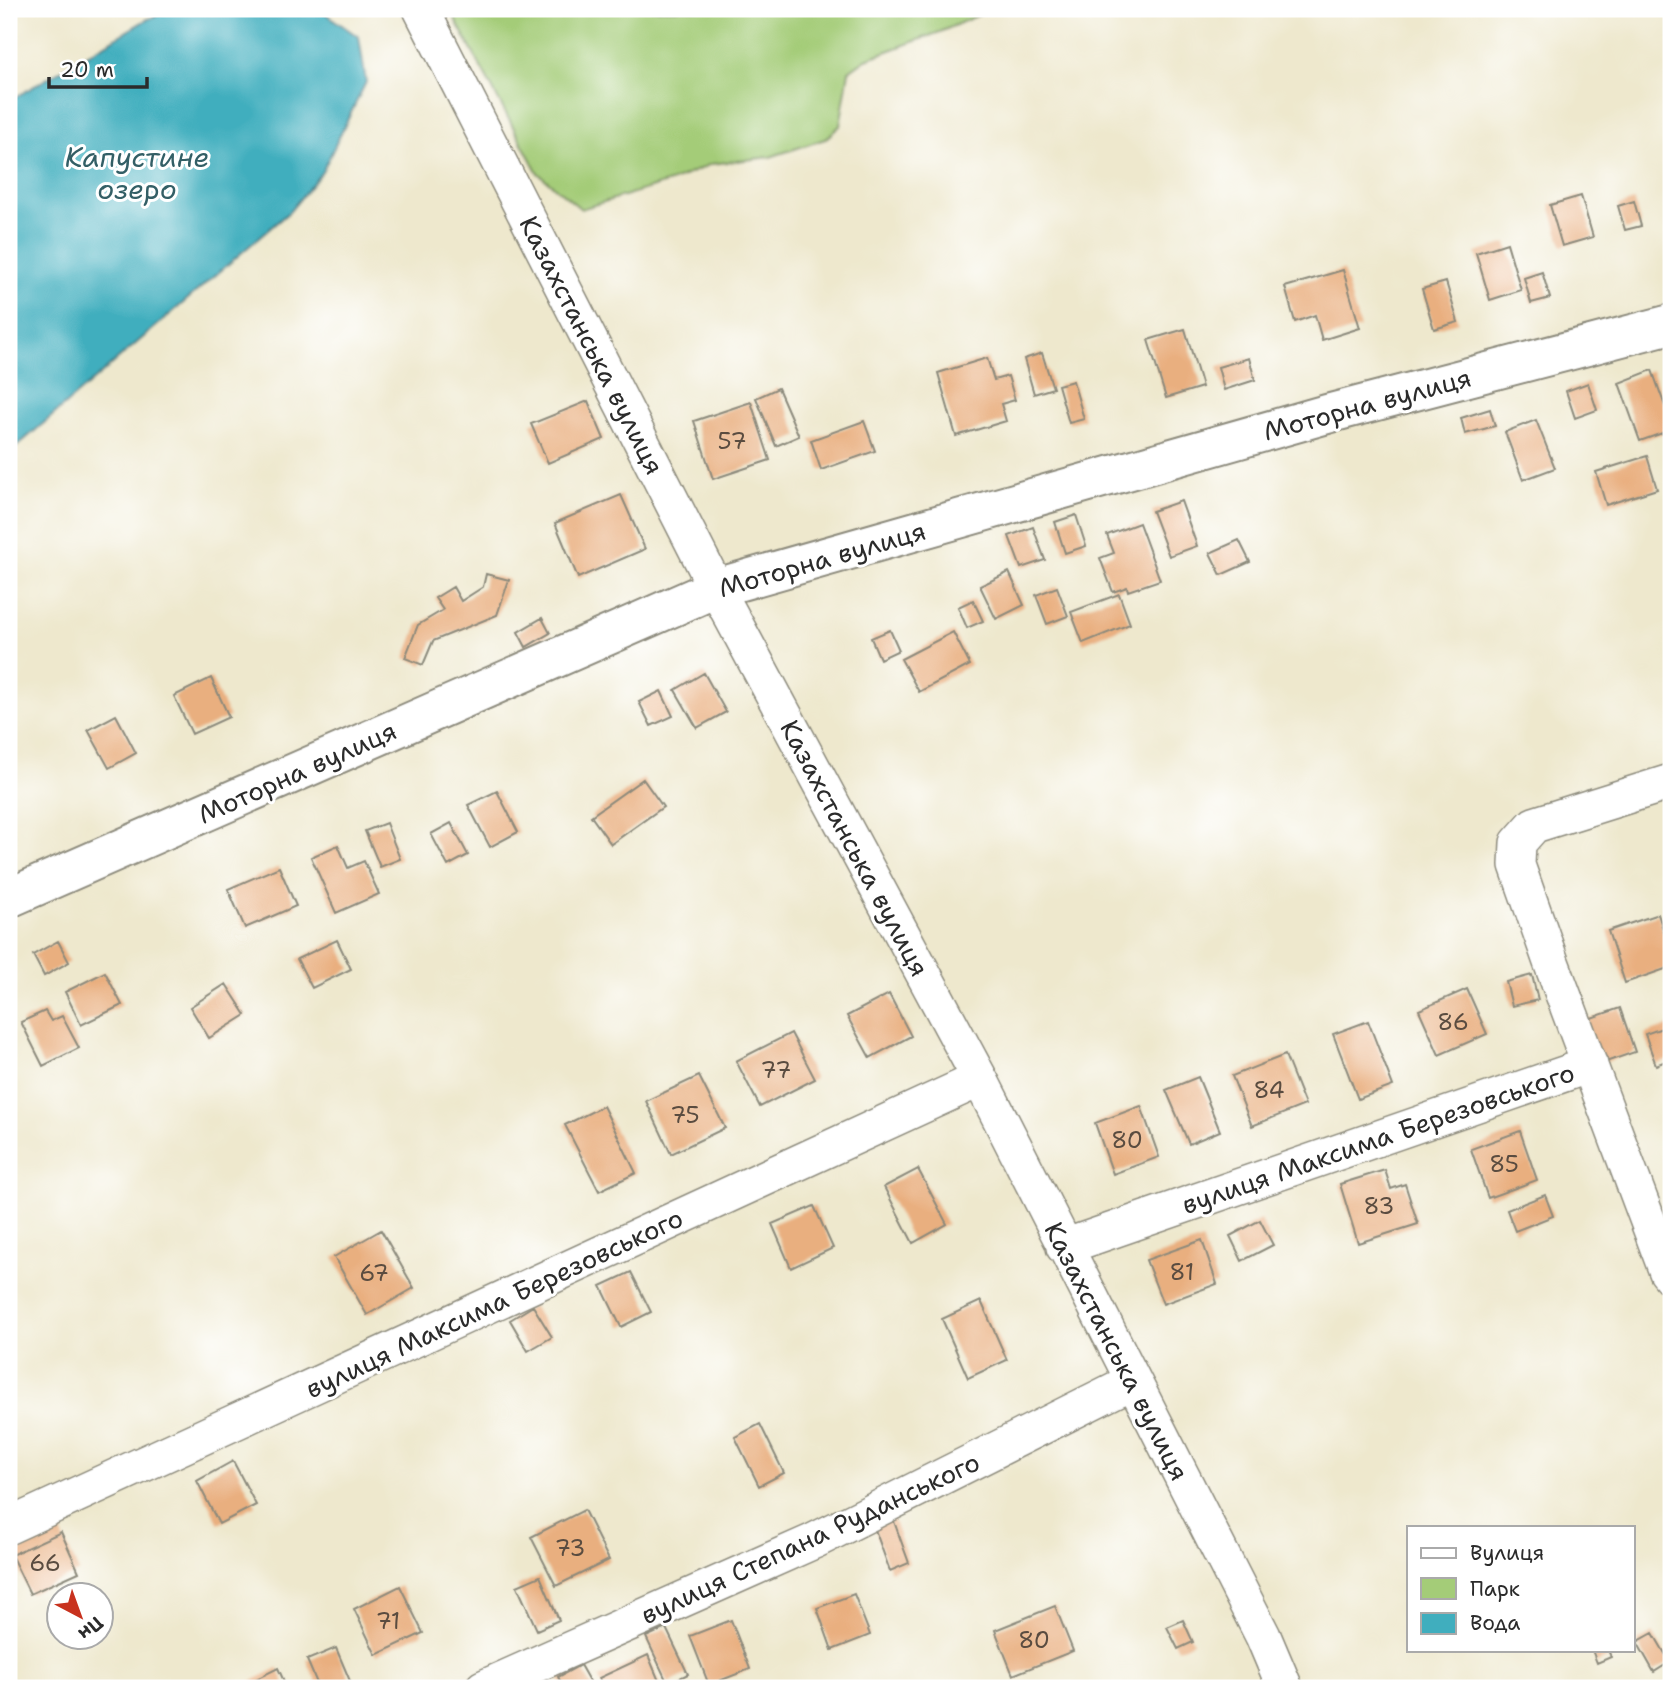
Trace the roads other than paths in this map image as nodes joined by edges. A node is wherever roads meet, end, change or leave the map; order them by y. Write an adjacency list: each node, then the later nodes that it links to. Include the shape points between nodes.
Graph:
1 (421, 9): 3 (street, Казахстанська вулиця)
2 (1671, 324): 3 (street, Моторна вулиця, via 1327,414)
3 (716, 588): 5 (street, Моторна вулиця); 7 (street, Казахстанська вулиця)
4 (1671, 782): 6 (street, вулиця Максима Березовського, via 1534,825 1518,843 1517,865)
5 (9, 898)
6 (1590, 1065): 8 (street, вулиця Максима Березовського); 9 (street)
7 (980, 1079): 8 (street, Казахстанська вулиця); 11 (street, вулиця Максима Березовського)
8 (1063, 1247): 10 (street, Казахстанська вулиця)
9 (1671, 1277)
10 (1133, 1381): 12 (street, вулиця Степана Руданського, via 814,1541); 13 (street, Казахстанська вулиця)
11 (9, 1526)
12 (483, 1688)
13 (1285, 1688)

